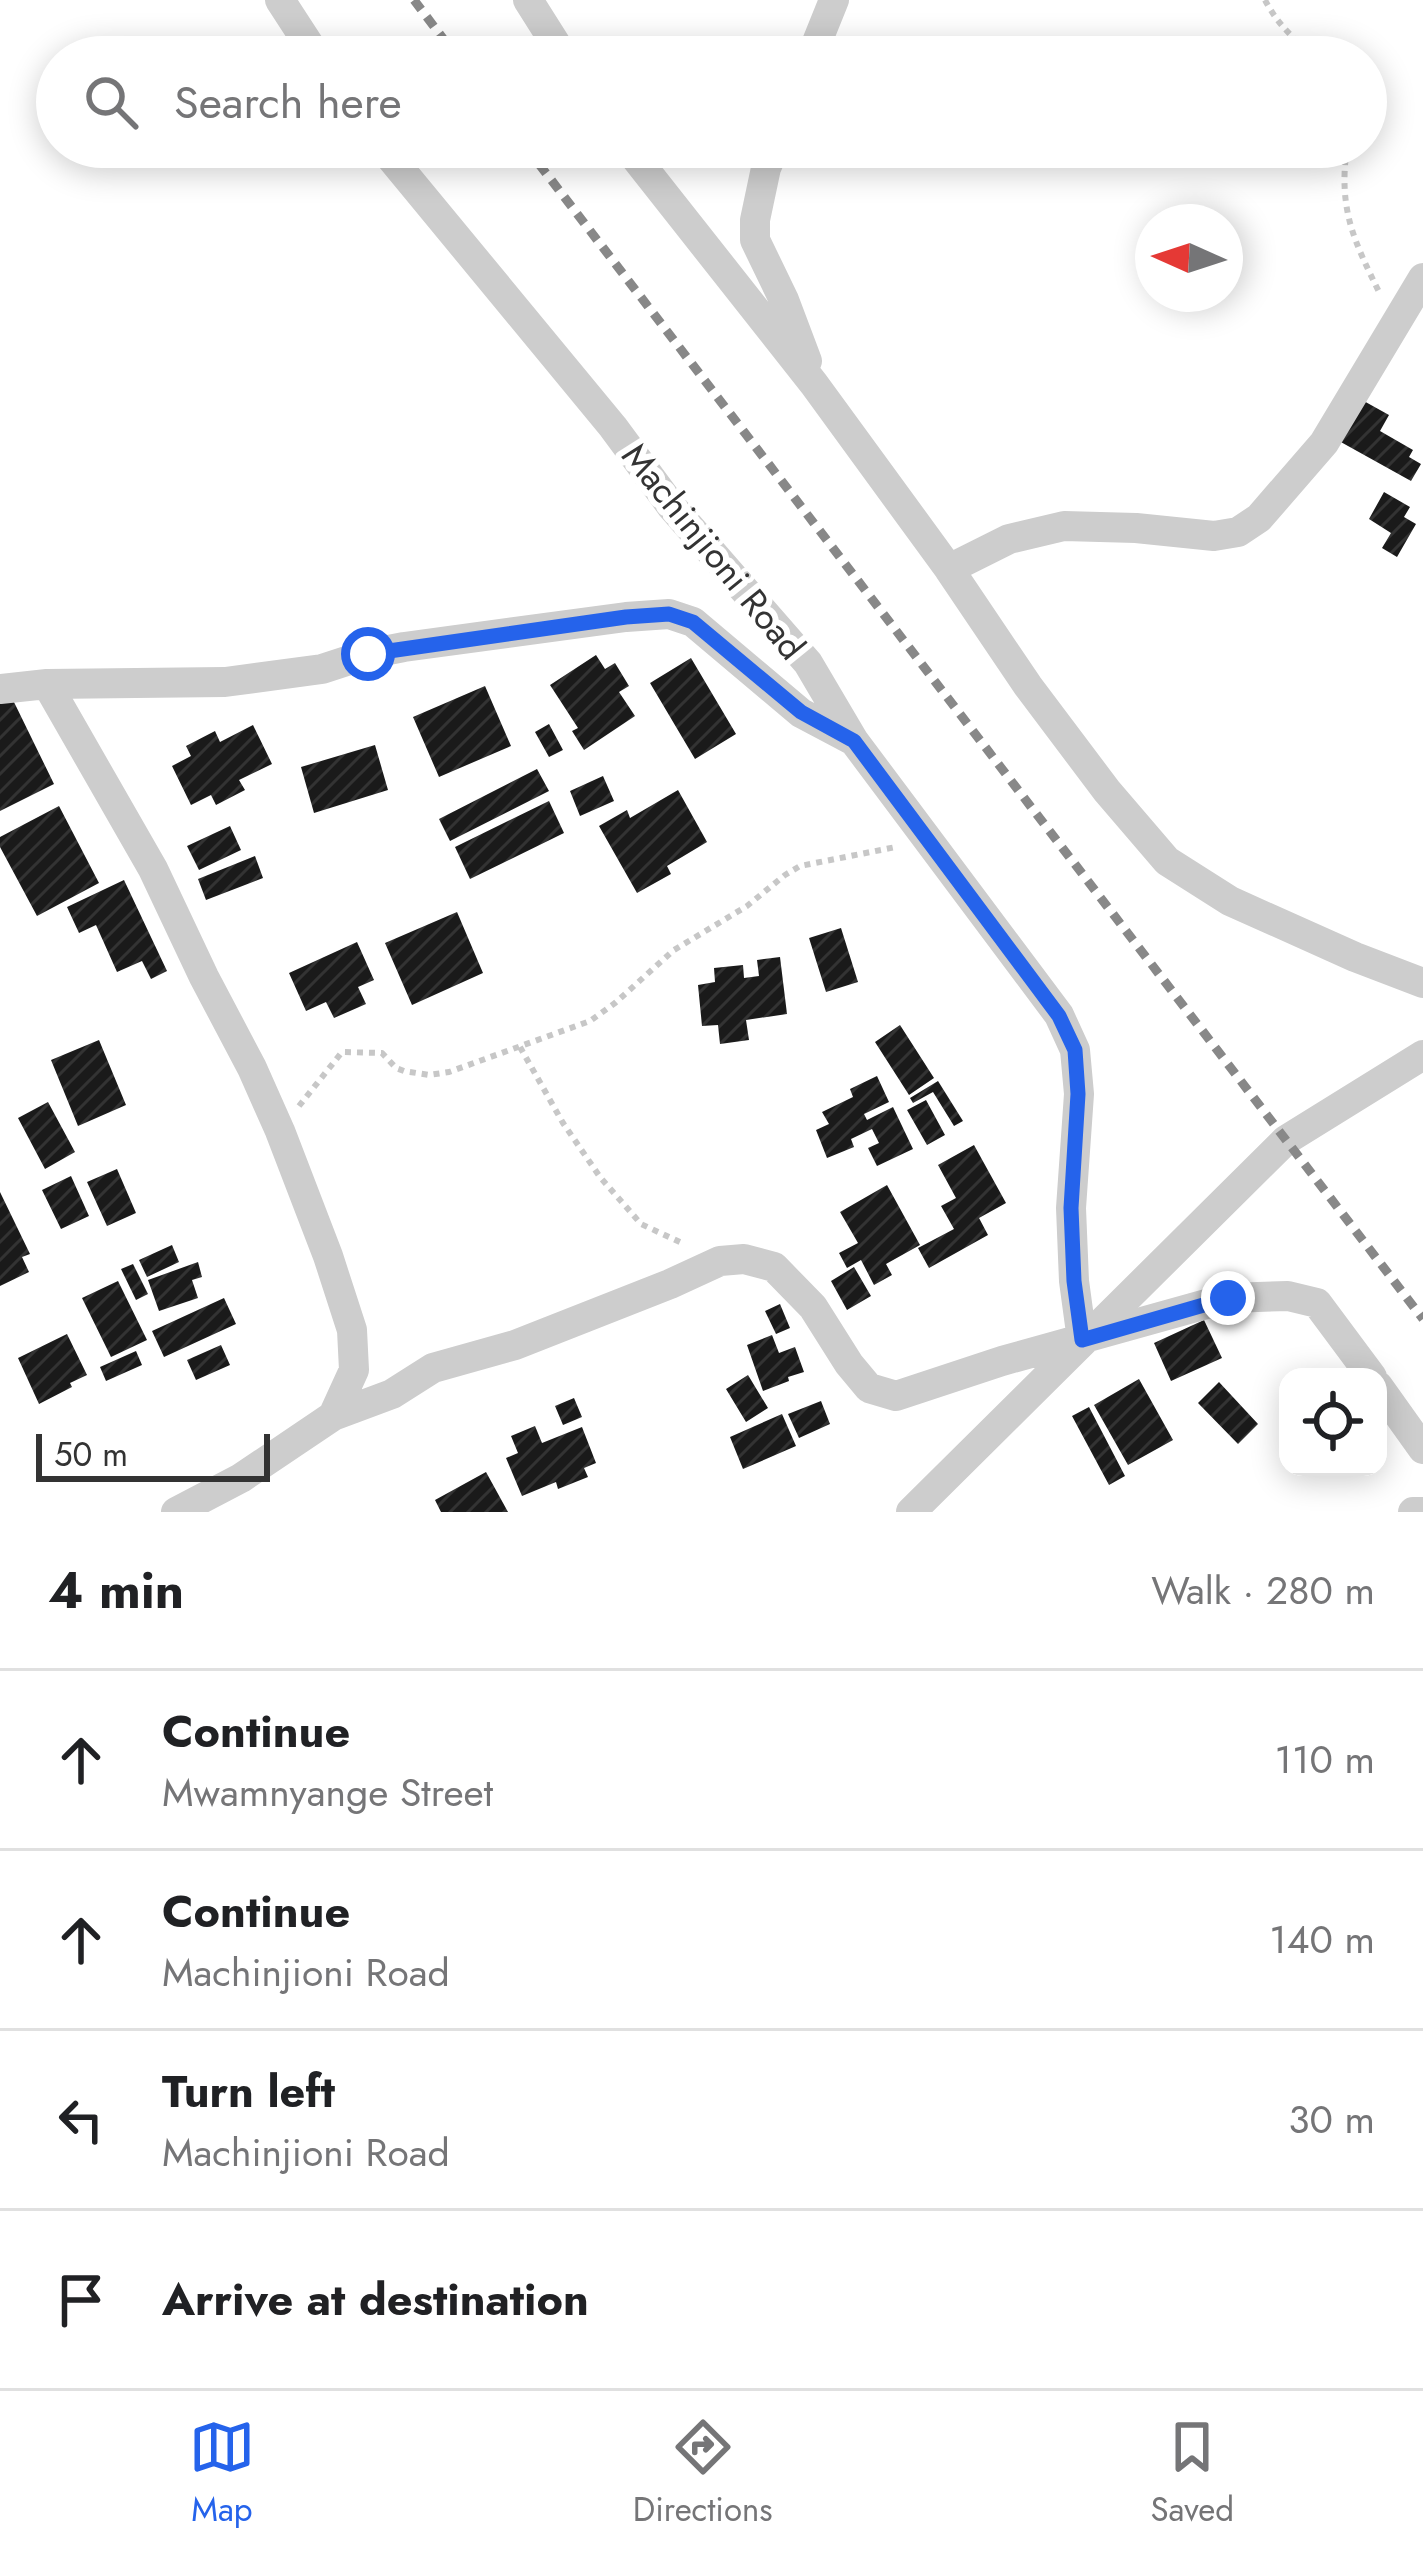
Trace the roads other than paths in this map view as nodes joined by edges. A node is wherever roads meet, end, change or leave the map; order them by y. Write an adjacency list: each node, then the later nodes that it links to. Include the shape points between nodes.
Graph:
1 (280, 0): 4 (street)
2 (528, 0): 5 (street)
3 (834, 0): 6 (street)
4 (303, 36)
5 (551, 36)
6 (819, 36)
7 (399, 168): 15 (street, Machinjioni Road, via 808,664)
8 (644, 168): 11 (street)
9 (766, 168): 11 (street, via 755,240)
10 (1423, 278): 12 (street, via 1324,443 1238,532 1064,526 1009,539)
11 (814, 384): 12 (street)
12 (949, 569): 16 (street, via 1041,704 1167,861 1230,901)
13 (47, 684): 14 (street); 15 (street, via 225,682 404,647 669,614 693,622 801,712); 21 (street, via 153,868 280,1131 352,1330 354,1370)
14 (0, 689)
15 (854, 741): 18 (street, Machinjioni Road, via 1059,1016 1075,1050 1071,1208)
16 (1423, 983)
17 (1423, 1055): 18 (street, via 1286,1141)
18 (1082, 1340): 19 (street, via 1228,1298 1288,1296 1317,1303); 21 (street, via 896,1396 869,1388 774,1267 720,1261 515,1345 433,1368); 24 (street)
19 (1365, 1368)
20 (1387, 1399): 22 (street)
21 (333, 1416): 23 (street)
22 (1423, 1449)
23 (176, 1512)
24 (911, 1512)

